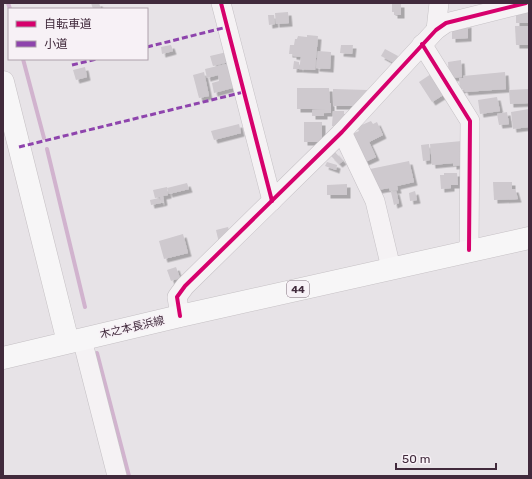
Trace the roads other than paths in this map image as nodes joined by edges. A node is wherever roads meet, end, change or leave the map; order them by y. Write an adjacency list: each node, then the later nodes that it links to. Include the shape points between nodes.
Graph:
1 (221, 3): 8 (street)
2 (439, 3): 4 (street)
3 (526, 3): 4 (street, via 446,23)
4 (436, 30): 5 (street)
5 (422, 44): 7 (street); 10 (street, via 470,121)
6 (3, 82): 13 (main road)
7 (342, 132): 8 (street); 11 (street, via 375,201)
8 (272, 201): 12 (street, via 181,290 177,297)
9 (529, 238): 10 (main road, 木之本長浜線 / 44)
10 (469, 250): 11 (main road, 木之本長浜線 / 44)
11 (391, 268): 12 (main road, 木之本長浜線 / 44)
12 (180, 316): 13 (main road, 木之本長浜線 / 44)
13 (74, 341): 14 (main road, 木之本長浜線); 15 (street)
14 (3, 358)
15 (117, 476)

